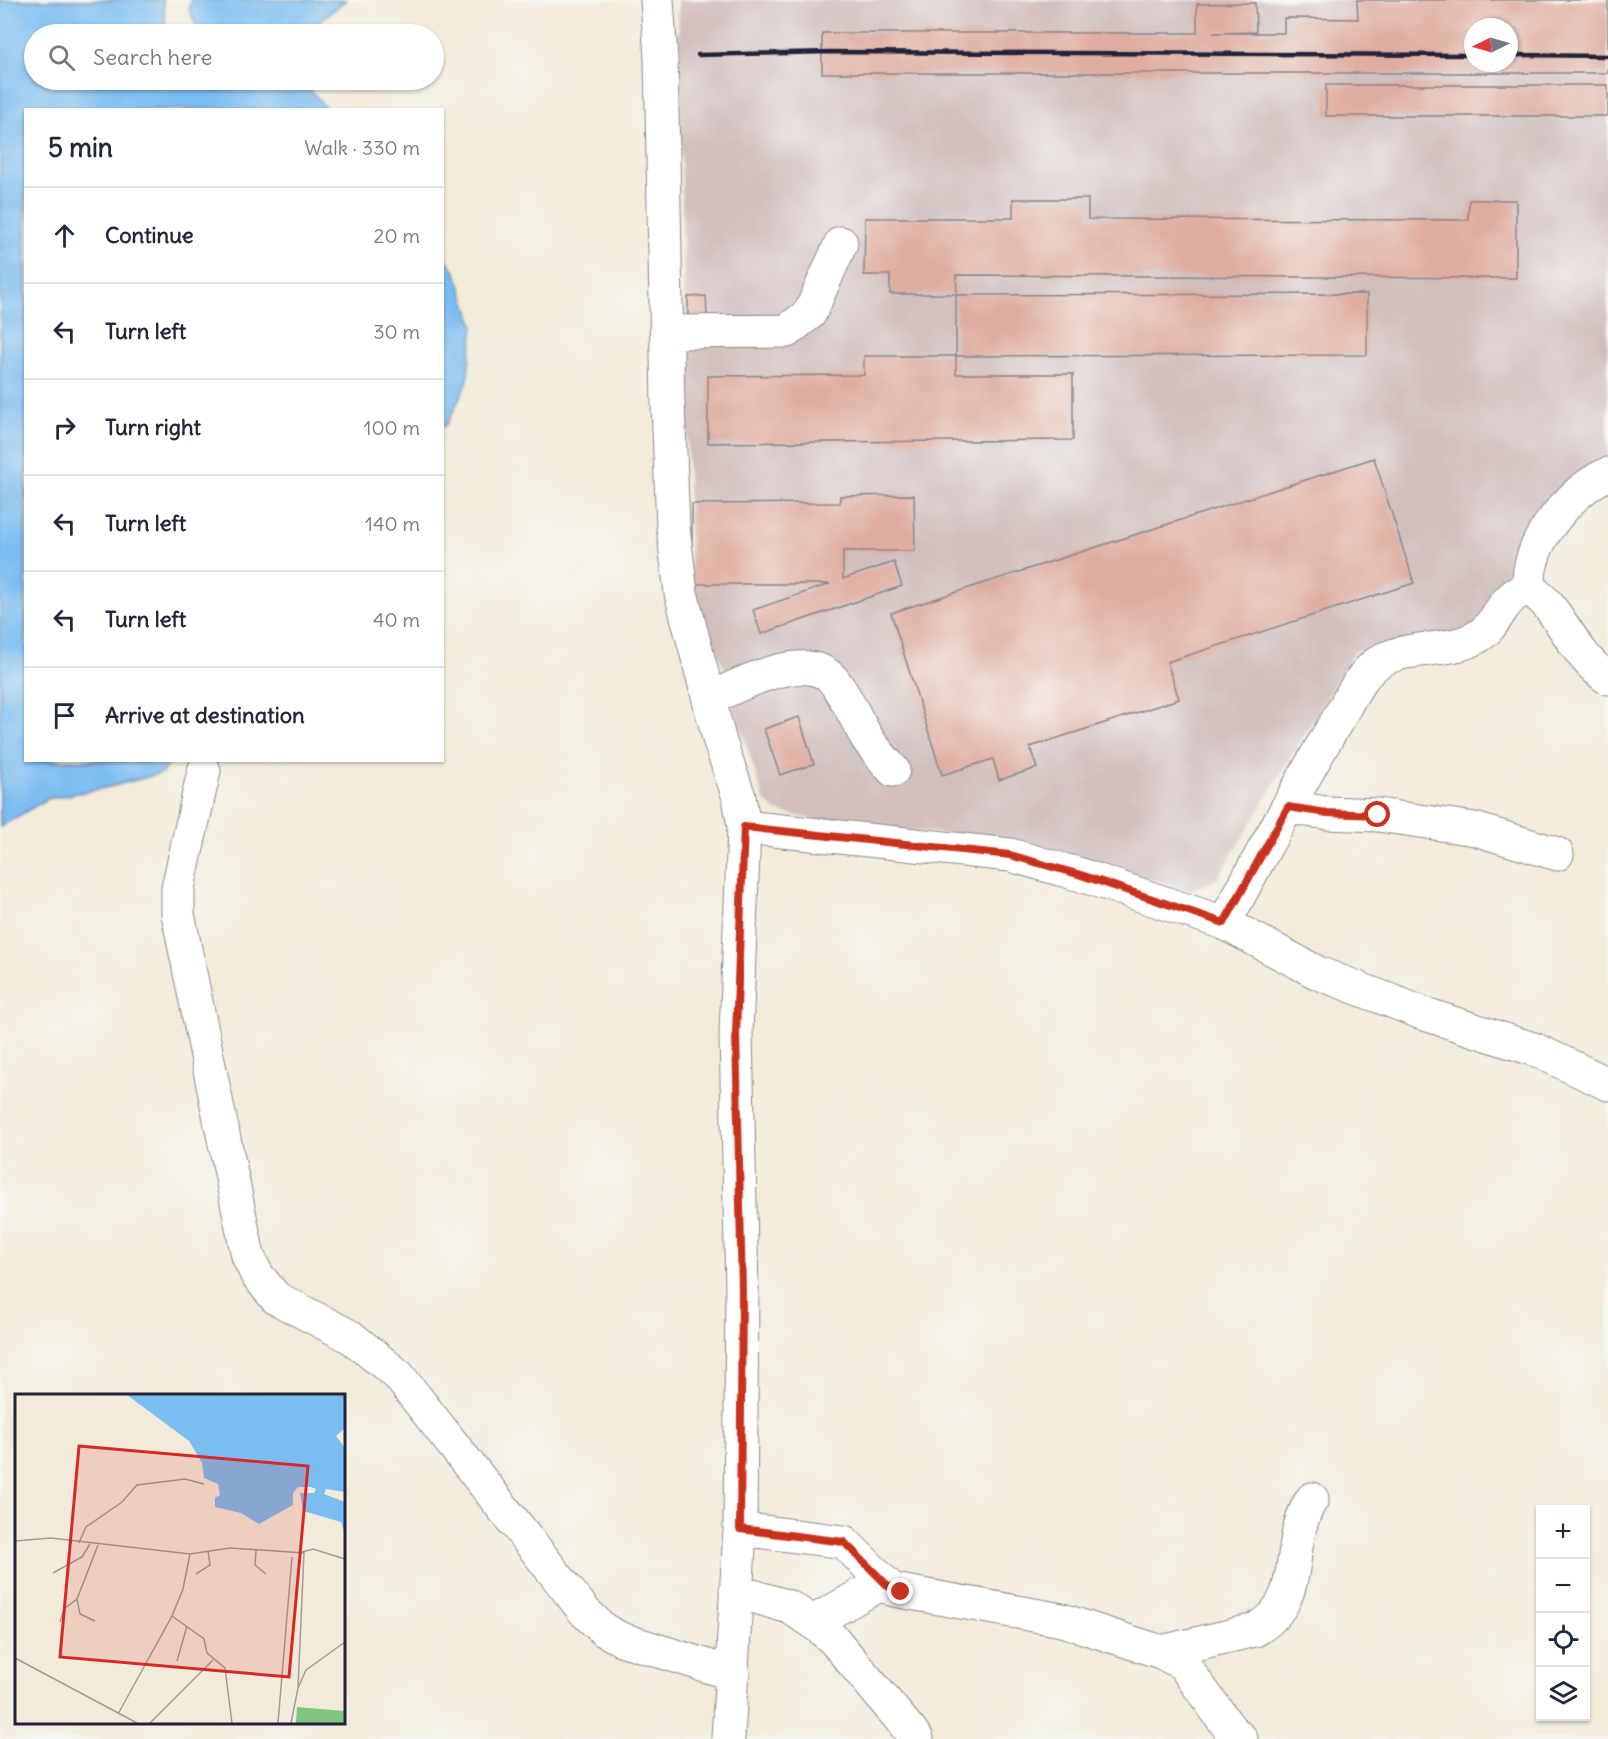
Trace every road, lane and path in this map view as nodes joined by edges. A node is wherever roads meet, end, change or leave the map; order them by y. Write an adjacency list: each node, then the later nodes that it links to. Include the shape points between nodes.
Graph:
1 (657, 0): 3 (street)
2 (842, 243): 3 (street, via 810,313 787,331)
3 (667, 332): 7 (street, via 678,571)
4 (1608, 474): 5 (street, via 1583,489 1560,511 1537,548)
5 (1529, 588): 6 (street, via 1546,602 1597,671); 10 (street, via 1506,603 1479,637 1401,654 1372,668 1358,685)
6 (1608, 678)
7 (709, 699): 8 (street, via 747,681 790,668 815,668 833,680 868,740); 11 (street, via 739,797)
8 (893, 770)
9 (204, 771): 21 (street, via 178,888 178,914 248,1256 257,1275 276,1298 351,1337 398,1375 585,1612 604,1630 621,1640)
10 (1288, 807): 12 (street, via 1475,829); 13 (street)
11 (744, 827): 13 (street, via 1010,855); 16 (street, via 736,1034 742,1290)
12 (1557, 854)
13 (1224, 923): 14 (street, via 1318,974 1536,1050)
14 (1608, 1084)
15 (1312, 1498): 20 (street, via 1303,1513 1291,1584 1280,1608 1267,1623 1255,1630)
16 (740, 1529): 17 (street, via 844,1542); 18 (street)
17 (884, 1582): 19 (street); 20 (street, via 901,1592 1062,1620)
18 (736, 1591): 19 (street, via 789,1606); 21 (street)
19 (813, 1622): 23 (street, via 834,1640)
20 (1161, 1652): 24 (street, via 1183,1664)
21 (732, 1674): 22 (street)
22 (728, 1739)
23 (918, 1739)
24 (1240, 1739)

